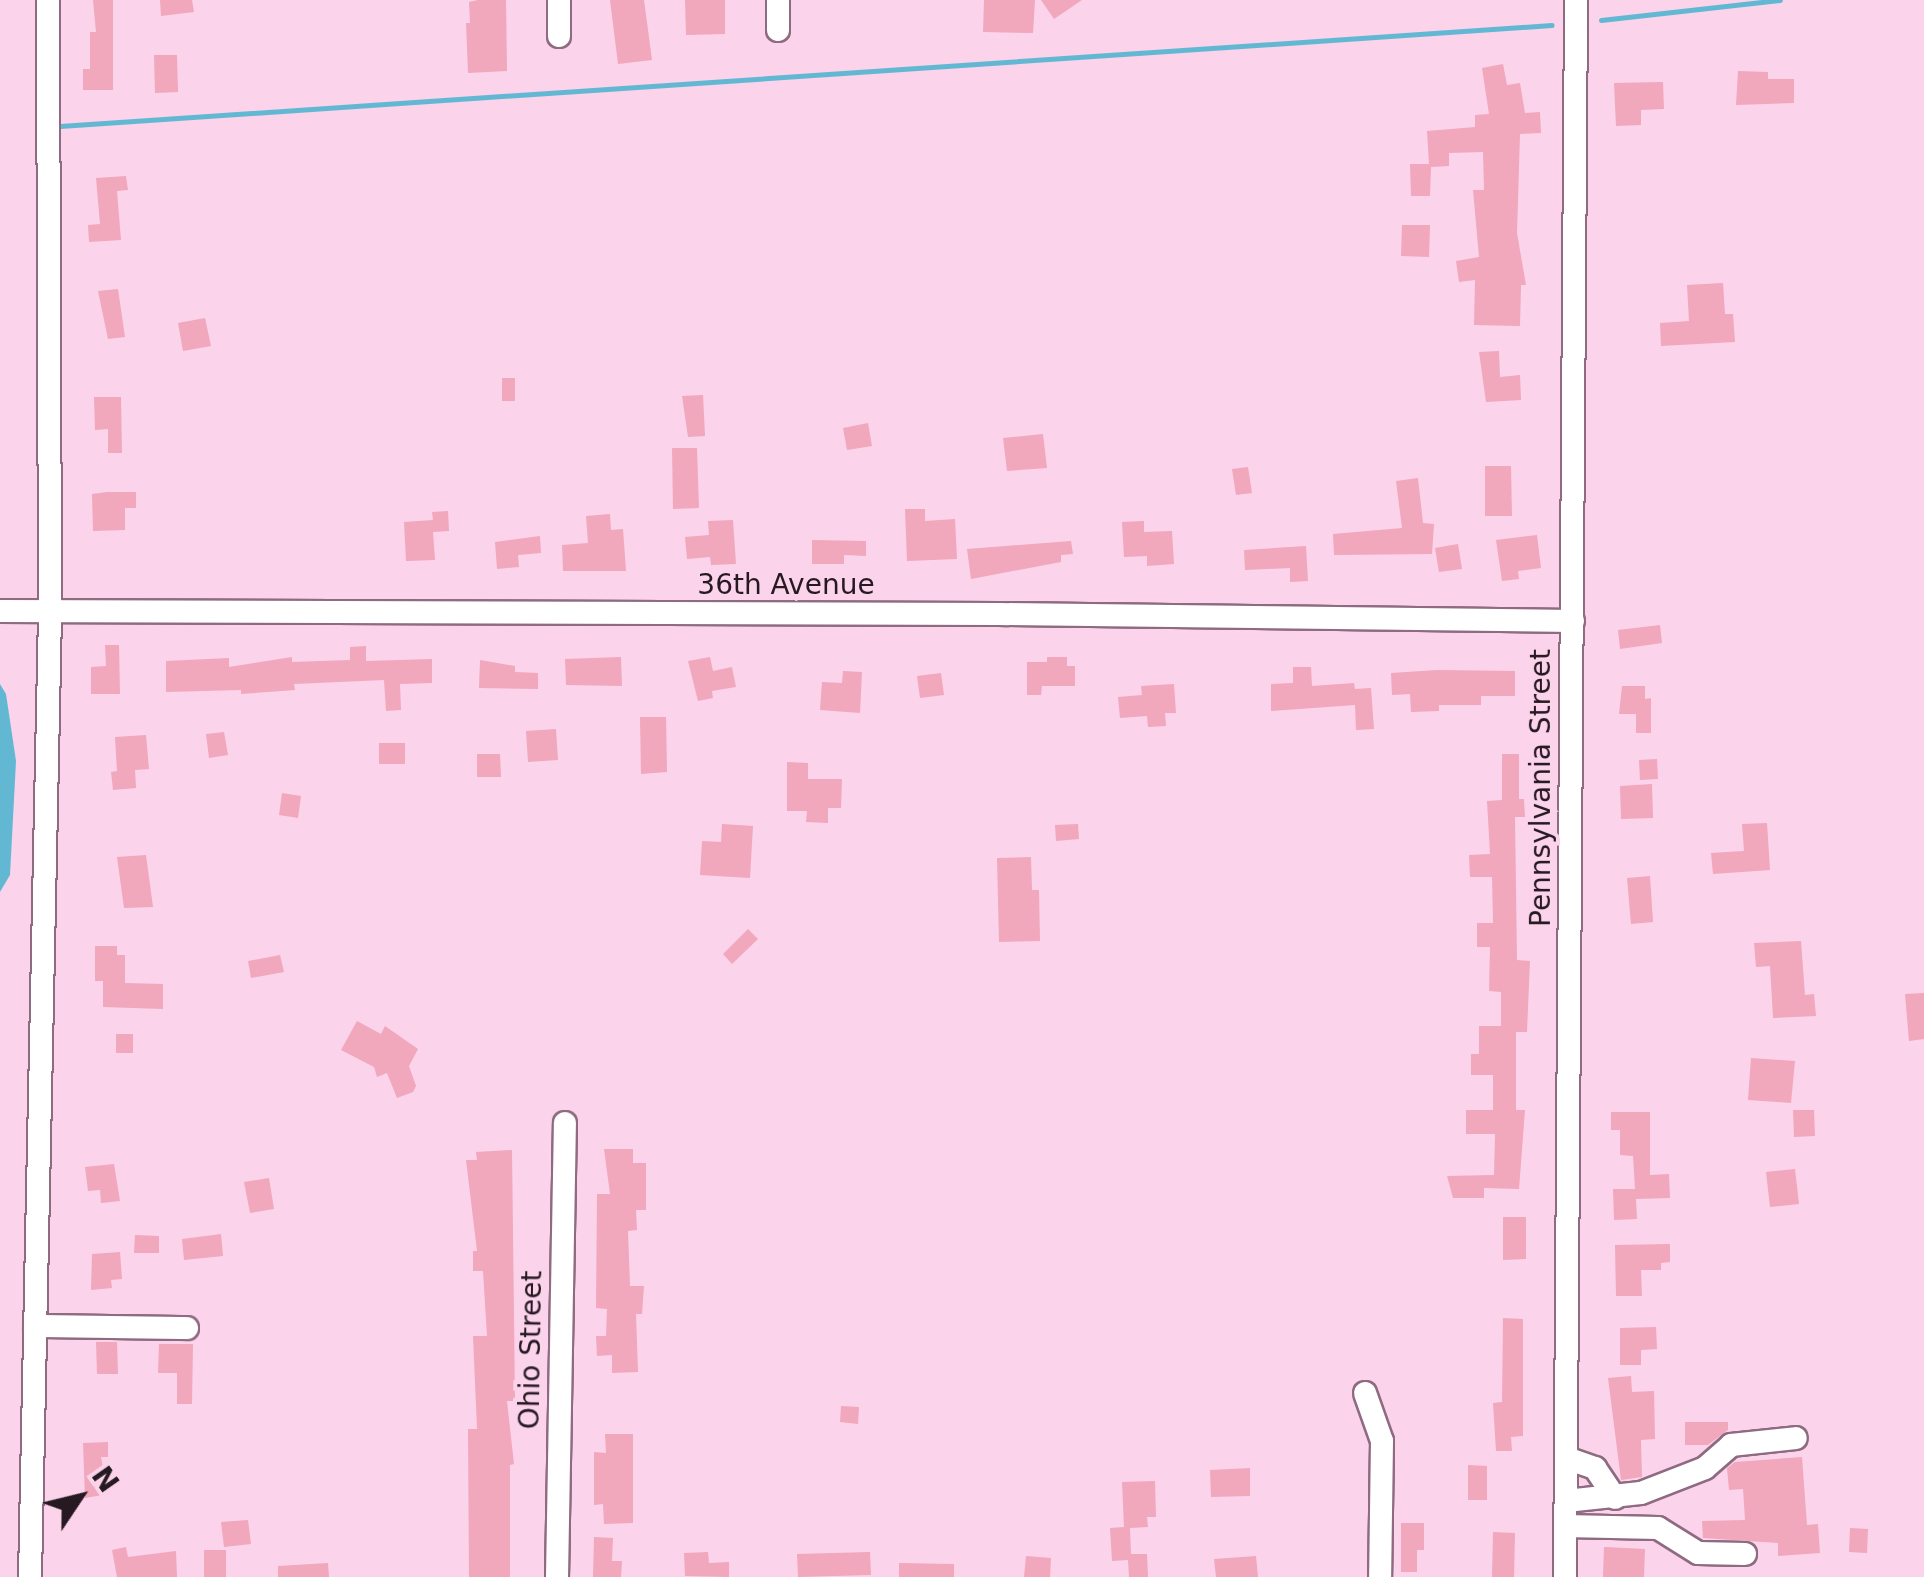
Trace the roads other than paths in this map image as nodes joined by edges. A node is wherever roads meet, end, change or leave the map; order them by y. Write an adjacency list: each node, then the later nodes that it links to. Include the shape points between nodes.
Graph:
1 (48, 0): 8 (street)
2 (559, 0): 6 (street)
3 (778, 0): 5 (street)
4 (1576, 0): 9 (street, Pennsylvania Street)
5 (778, 30)
6 (559, 36)
7 (0, 611): 8 (street, 36th Avenue)
8 (50, 611): 9 (street, 36th Avenue); 11 (street)
9 (1572, 621): 15 (street, Pennsylvania Street)
10 (564, 1124): 21 (street, Ohio Street)
11 (36, 1326): 12 (street); 20 (street)
12 (187, 1328)
13 (1365, 1393): 22 (street, via 1382,1441)
14 (1796, 1438): 16 (street, via 1745,1440 1705,1468)
15 (1566, 1458): 16 (street, via 1594,1468); 17 (street, Pennsylvania Street)
16 (1615, 1498): 17 (street)
17 (1566, 1501): 18 (street, Pennsylvania Street)
18 (1565, 1526): 19 (street, via 1658,1528 1698,1553); 23 (street, Pennsylvania Street)
19 (1745, 1554)
20 (30, 1577)
21 (557, 1577)
22 (1380, 1577)
23 (1565, 1577)

